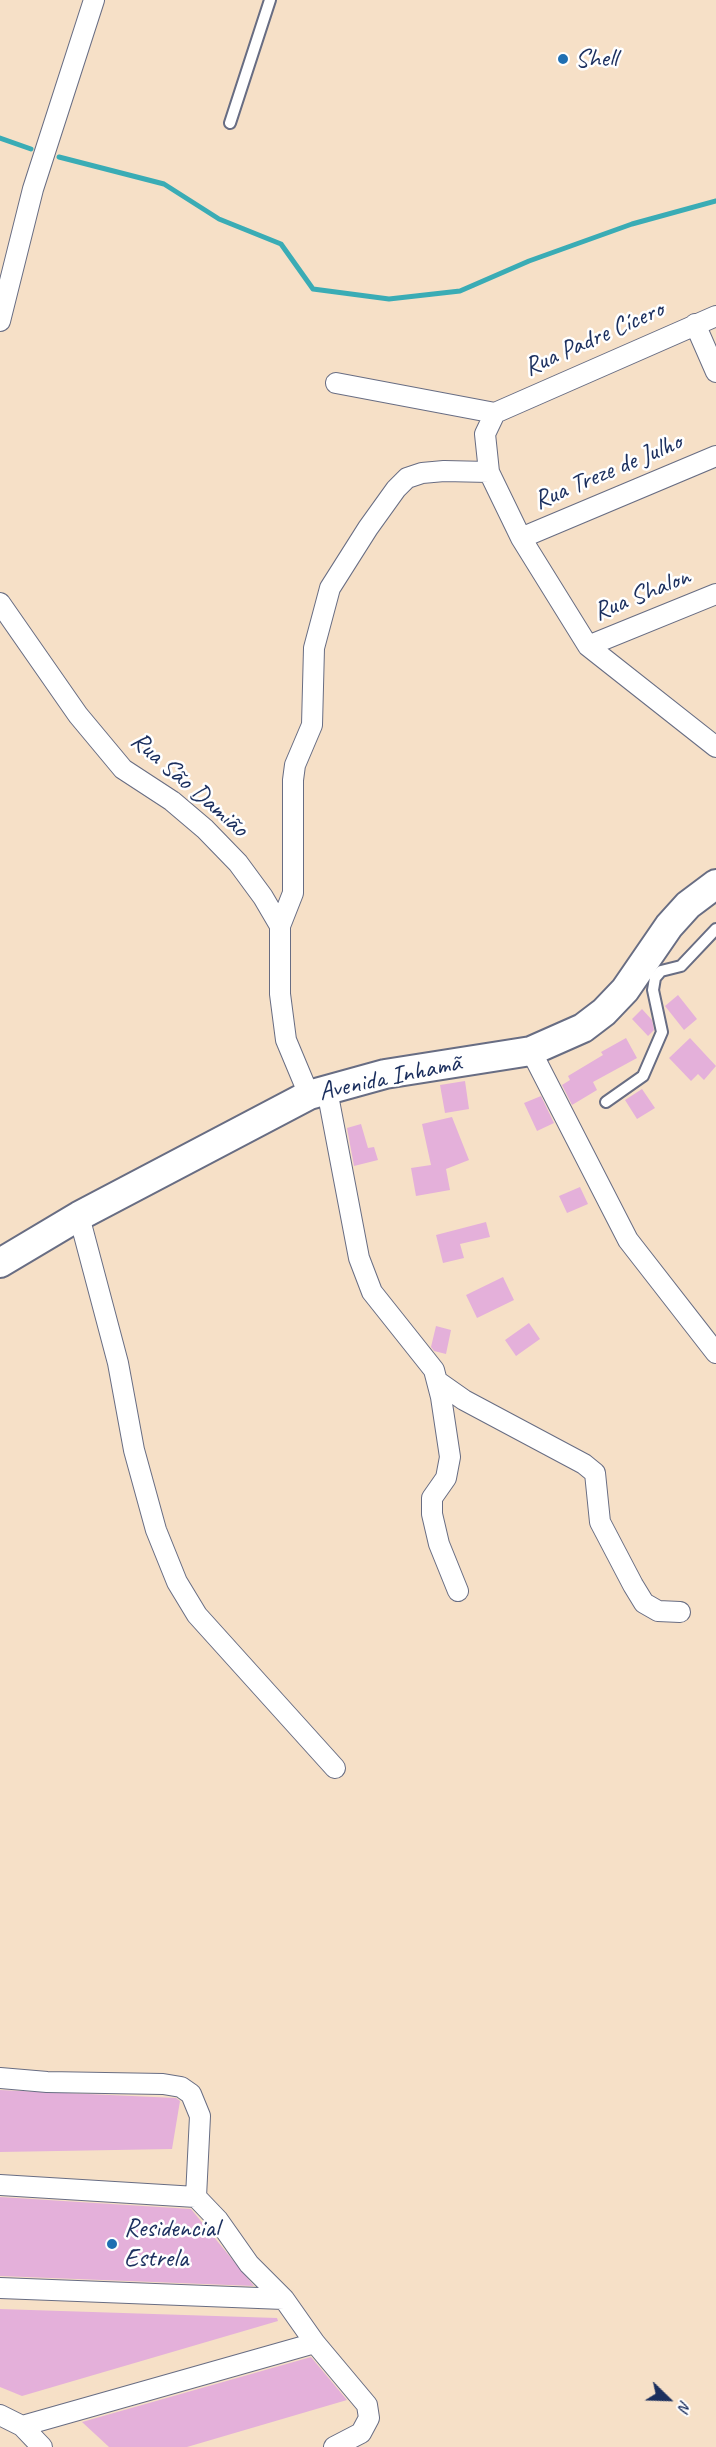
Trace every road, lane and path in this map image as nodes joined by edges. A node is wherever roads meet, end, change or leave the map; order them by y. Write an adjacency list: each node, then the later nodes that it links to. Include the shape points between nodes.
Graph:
1 (94, 0): 5 (street, via 33,189)
2 (270, 0): 3 (lane)
3 (230, 123)
4 (716, 316): 6 (street, Rua Padre Cícero)
5 (0, 321)
6 (695, 324): 7 (street); 9 (street, Rua Padre Cícero)
7 (716, 372)
8 (336, 383): 9 (street)
9 (495, 413): 11 (street, via 485,434)
10 (716, 456): 12 (street, Rua Treze de Julho)
11 (489, 472): 12 (street); 18 (street, via 444,471 407,478 368,528 330,588 314,648 312,725 293,780 293,893)
12 (521, 538): 15 (street)
13 (716, 594): 15 (street, Rua Shalon)
14 (0, 603): 18 (street, Rua São Damião, via 78,715 123,769 172,801 219,843 263,897)
15 (588, 646): 16 (street, via 655,701)
16 (713, 739)
17 (716, 884): 20 (street, Avenida Inhamã, via 669,926)
18 (280, 926): 22 (street, via 280,994 286,1040)
19 (716, 929): 20 (lane, via 681,966)
20 (654, 965): 21 (street, Avenida Inhamã, via 583,1028); 23 (lane, via 653,990 662,1032 643,1076)
21 (531, 1051): 22 (street, Avenida Inhamã, via 385,1074); 26 (street, via 628,1240)
22 (318, 1093): 24 (street, Avenida Inhamã); 27 (street, via 359,1258 372,1292 429,1363)
23 (606, 1102)
24 (79, 1216): 25 (street, Avenida Inhamã); 30 (street, via 118,1363 134,1450 156,1530 177,1582 197,1616)
25 (0, 1263)
26 (716, 1353)
27 (437, 1381): 28 (street, via 450,1457 446,1478 432,1498 432,1514); 29 (street, via 595,1473 600,1522 644,1603 658,1611)
28 (458, 1591)
29 (680, 1612)
30 (335, 1768)
31 (0, 2078): 33 (street, via 181,2087 191,2094 200,2116)
32 (0, 2185): 33 (street)
33 (196, 2197): 35 (street, via 249,2264)
34 (0, 2288): 35 (street)
35 (284, 2299): 36 (street)
36 (315, 2343): 38 (street); 40 (street, via 360,2394 369,2411 361,2433)
37 (0, 2415): 38 (street)
38 (22, 2427): 39 (street)
39 (42, 2447)
40 (334, 2447)

